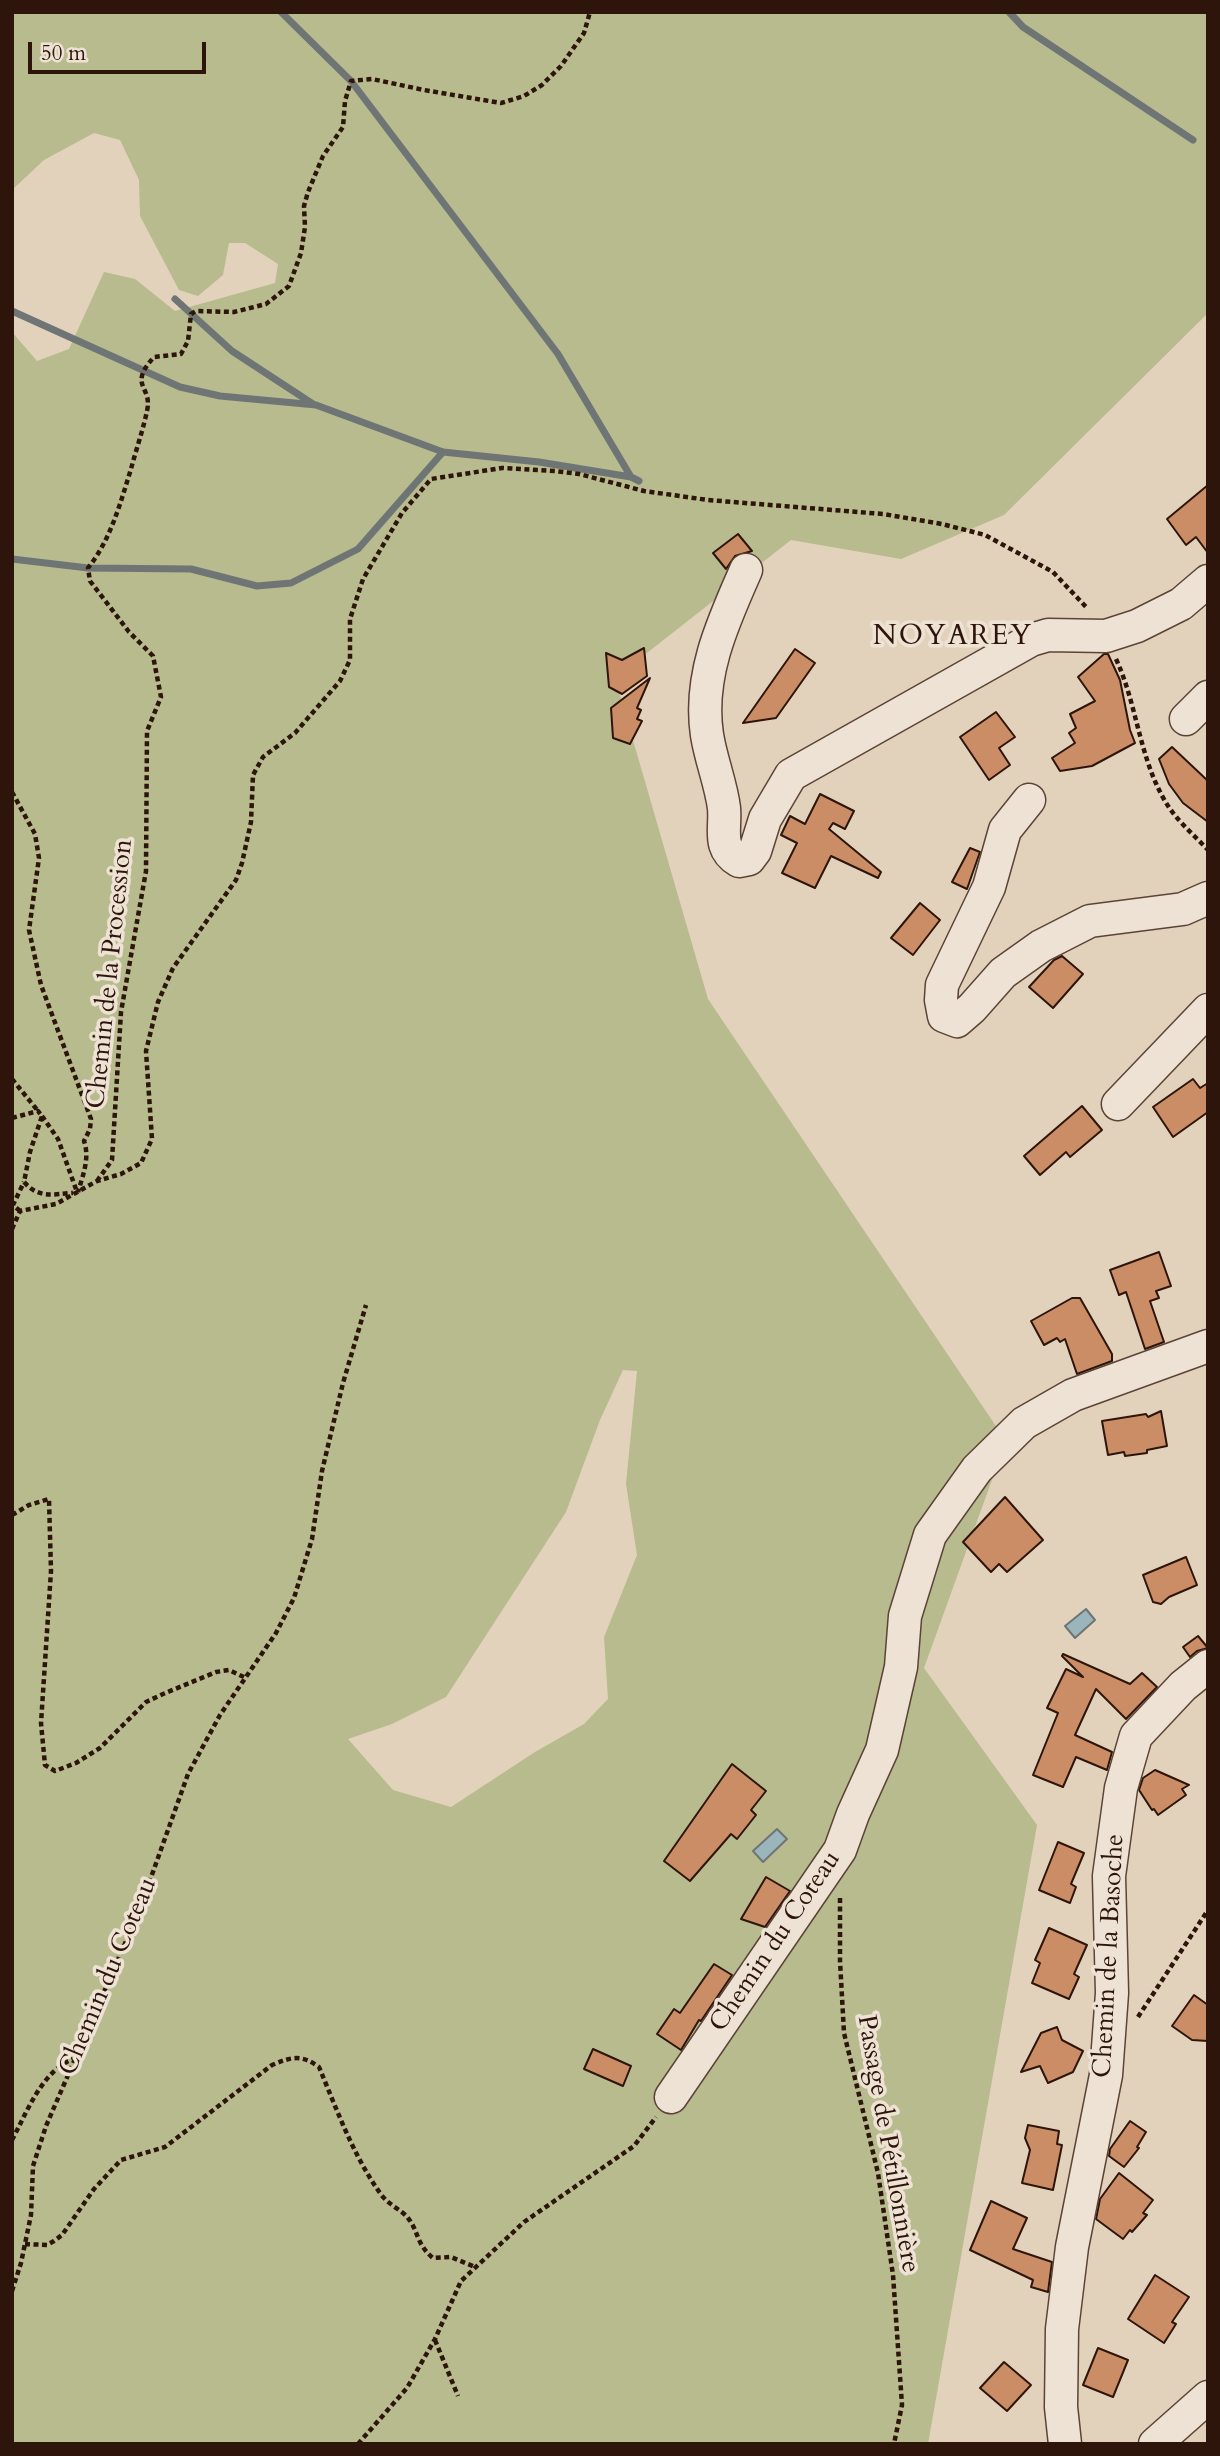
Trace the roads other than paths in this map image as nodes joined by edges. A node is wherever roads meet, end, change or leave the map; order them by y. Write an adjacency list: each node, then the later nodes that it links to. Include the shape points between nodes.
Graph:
1 (746, 570): 2 (street, via 715,646 705,694 726,847 739,861 749,859 755,851 765,819 791,775 1031,640 1048,635 1106,636 1137,626 1181,604)
2 (1208, 581)
3 (1029, 800): 4 (street, via 1005,830 989,887 942,985 944,1016 957,1021 1003,973 1041,946 1090,922 1183,909)
4 (1208, 898)
5 (1208, 1010): 6 (street)
6 (1118, 1104)
7 (1208, 1346): 9 (street, Chemin du Coteau, via 1073,1395 1024,1423 977,1469 930,1535 905,1616 901,1667 882,1750 840,1850)
8 (1208, 1666): 11 (street, Chemin de la Basoche, via 1136,1736 1121,1788 1109,1877 1112,1993 1106,2076 1072,2247 1062,2329)
9 (671, 2097)
10 (1208, 2397): 12 (street)
11 (1065, 2444)
12 (1155, 2444)

